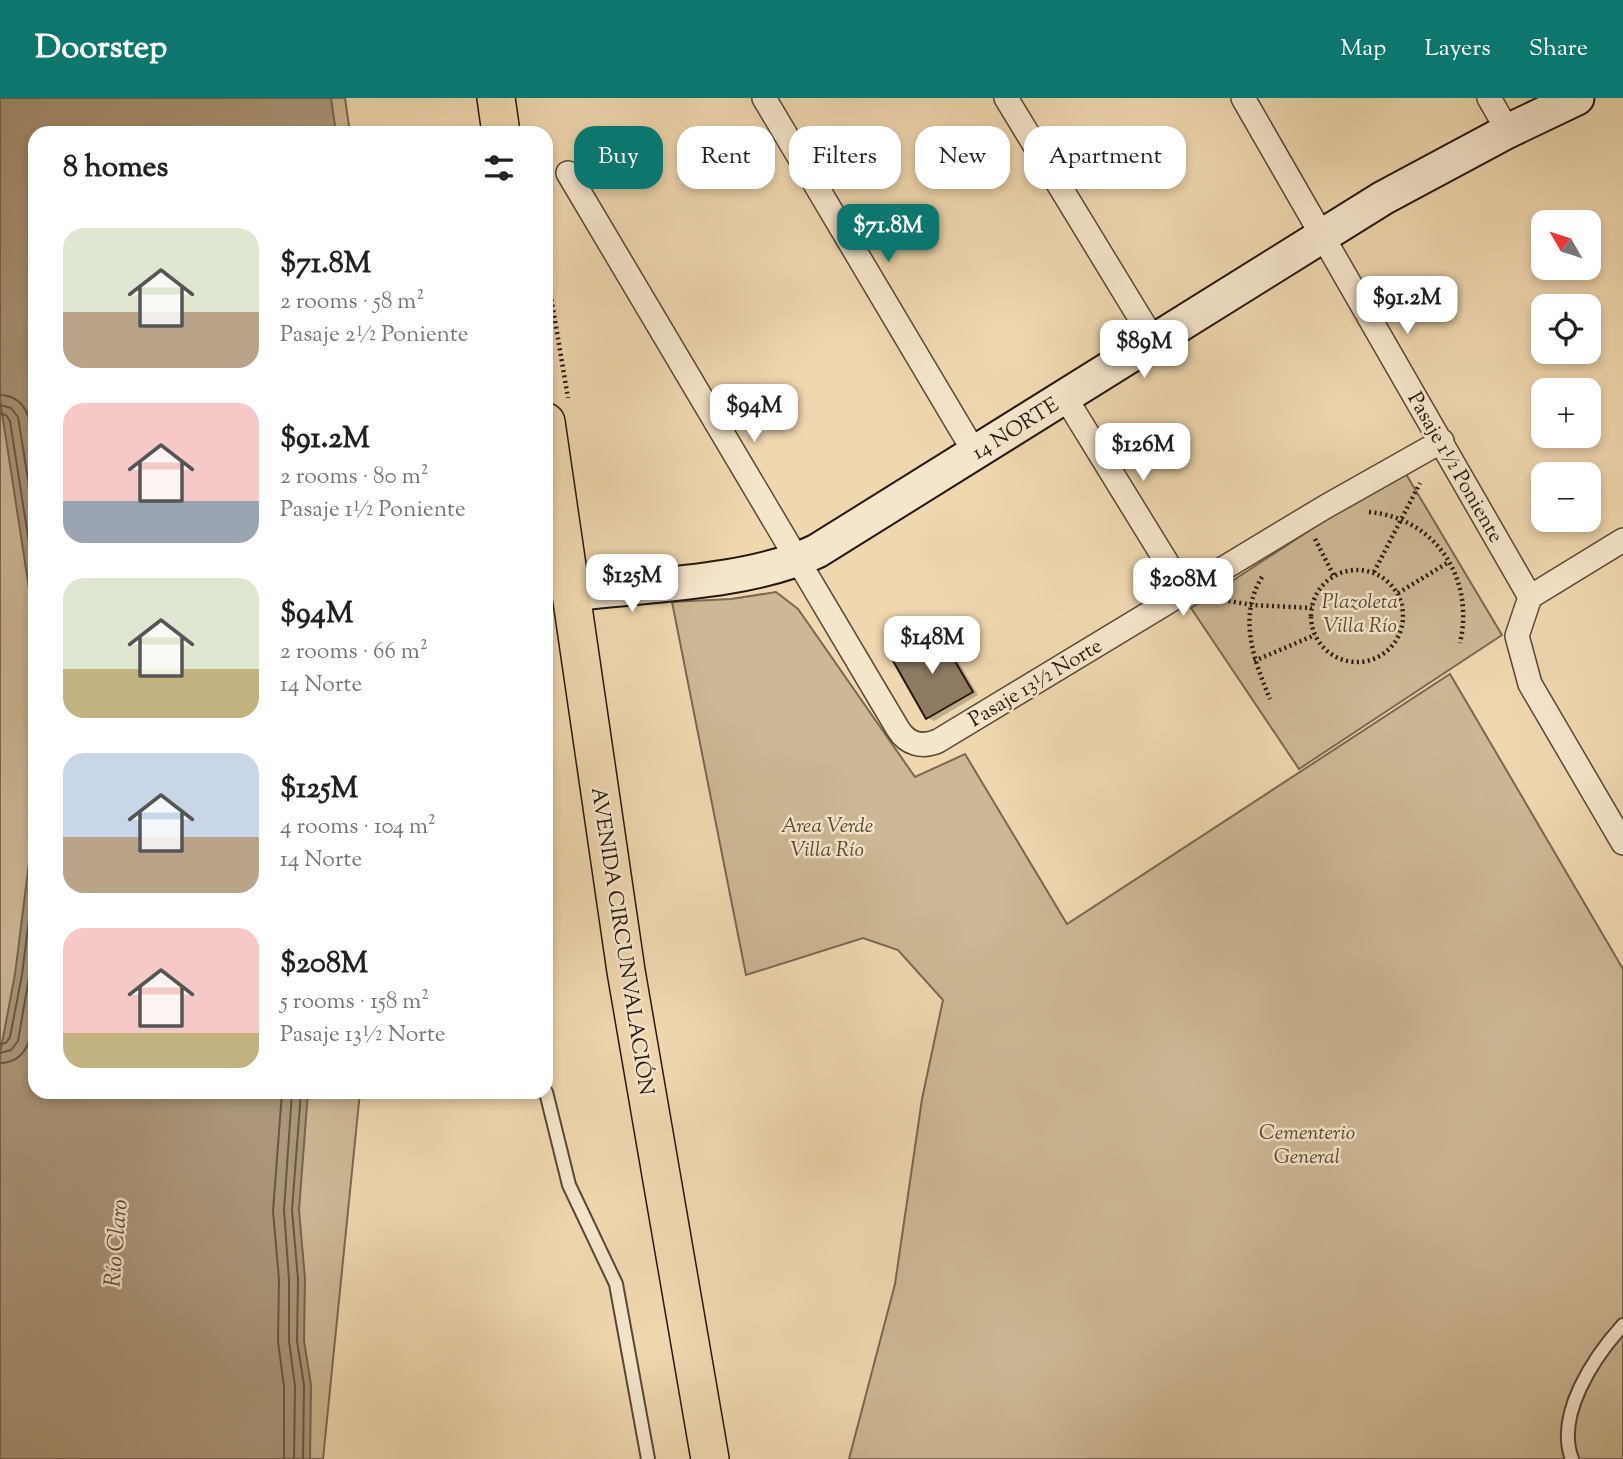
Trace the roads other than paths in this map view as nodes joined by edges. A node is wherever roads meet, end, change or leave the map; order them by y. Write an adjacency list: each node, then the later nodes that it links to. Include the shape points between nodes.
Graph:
1 (496, 98): 7 (main road)
2 (764, 98): 14 (street)
3 (1006, 98): 11 (street)
4 (1243, 98): 10 (street, Pasaje 1½ Poniente)
5 (1489, 98): 8 (street)
6 (1577, 98): 8 (street, 14 NORTE)
7 (500, 126)
8 (1508, 131): 10 (street, 14 NORTE)
9 (568, 173): 17 (street)
10 (1323, 235): 11 (street, 14 NORTE); 13 (street, Pasaje 1½ Poniente)
11 (1154, 341): 12 (street, 14 NORTE)
12 (1065, 397): 14 (street, 14 NORTE); 18 (street)
13 (1442, 441): 18 (street, Pasaje 13½ Norte); 20 (street, Pasaje 1½ Poniente)
14 (975, 453): 17 (street, 14 NORTE)
15 (553, 468): 19 (main road, AVENIDA CIRCUNVALACIÓN)
16 (1623, 540): 20 (street)
17 (798, 560): 18 (street, Pasaje 13½ Norte, via 902,736 915,744 938,741); 19 (street, 14 NORTE)
18 (1185, 592)
19 (572, 594): 25 (main road, AVENIDA CIRCUNVALACIÓN, via 626,971)
20 (1530, 597): 21 (street, via 1517,636 1530,684)
21 (1623, 843)
22 (548, 1099): 24 (lane, via 569,1185 616,1284)
23 (1623, 1325): 26 (lane, via 1608,1341 1581,1388 1566,1429)
24 (648, 1459)
25 (710, 1459)
26 (1572, 1459)

